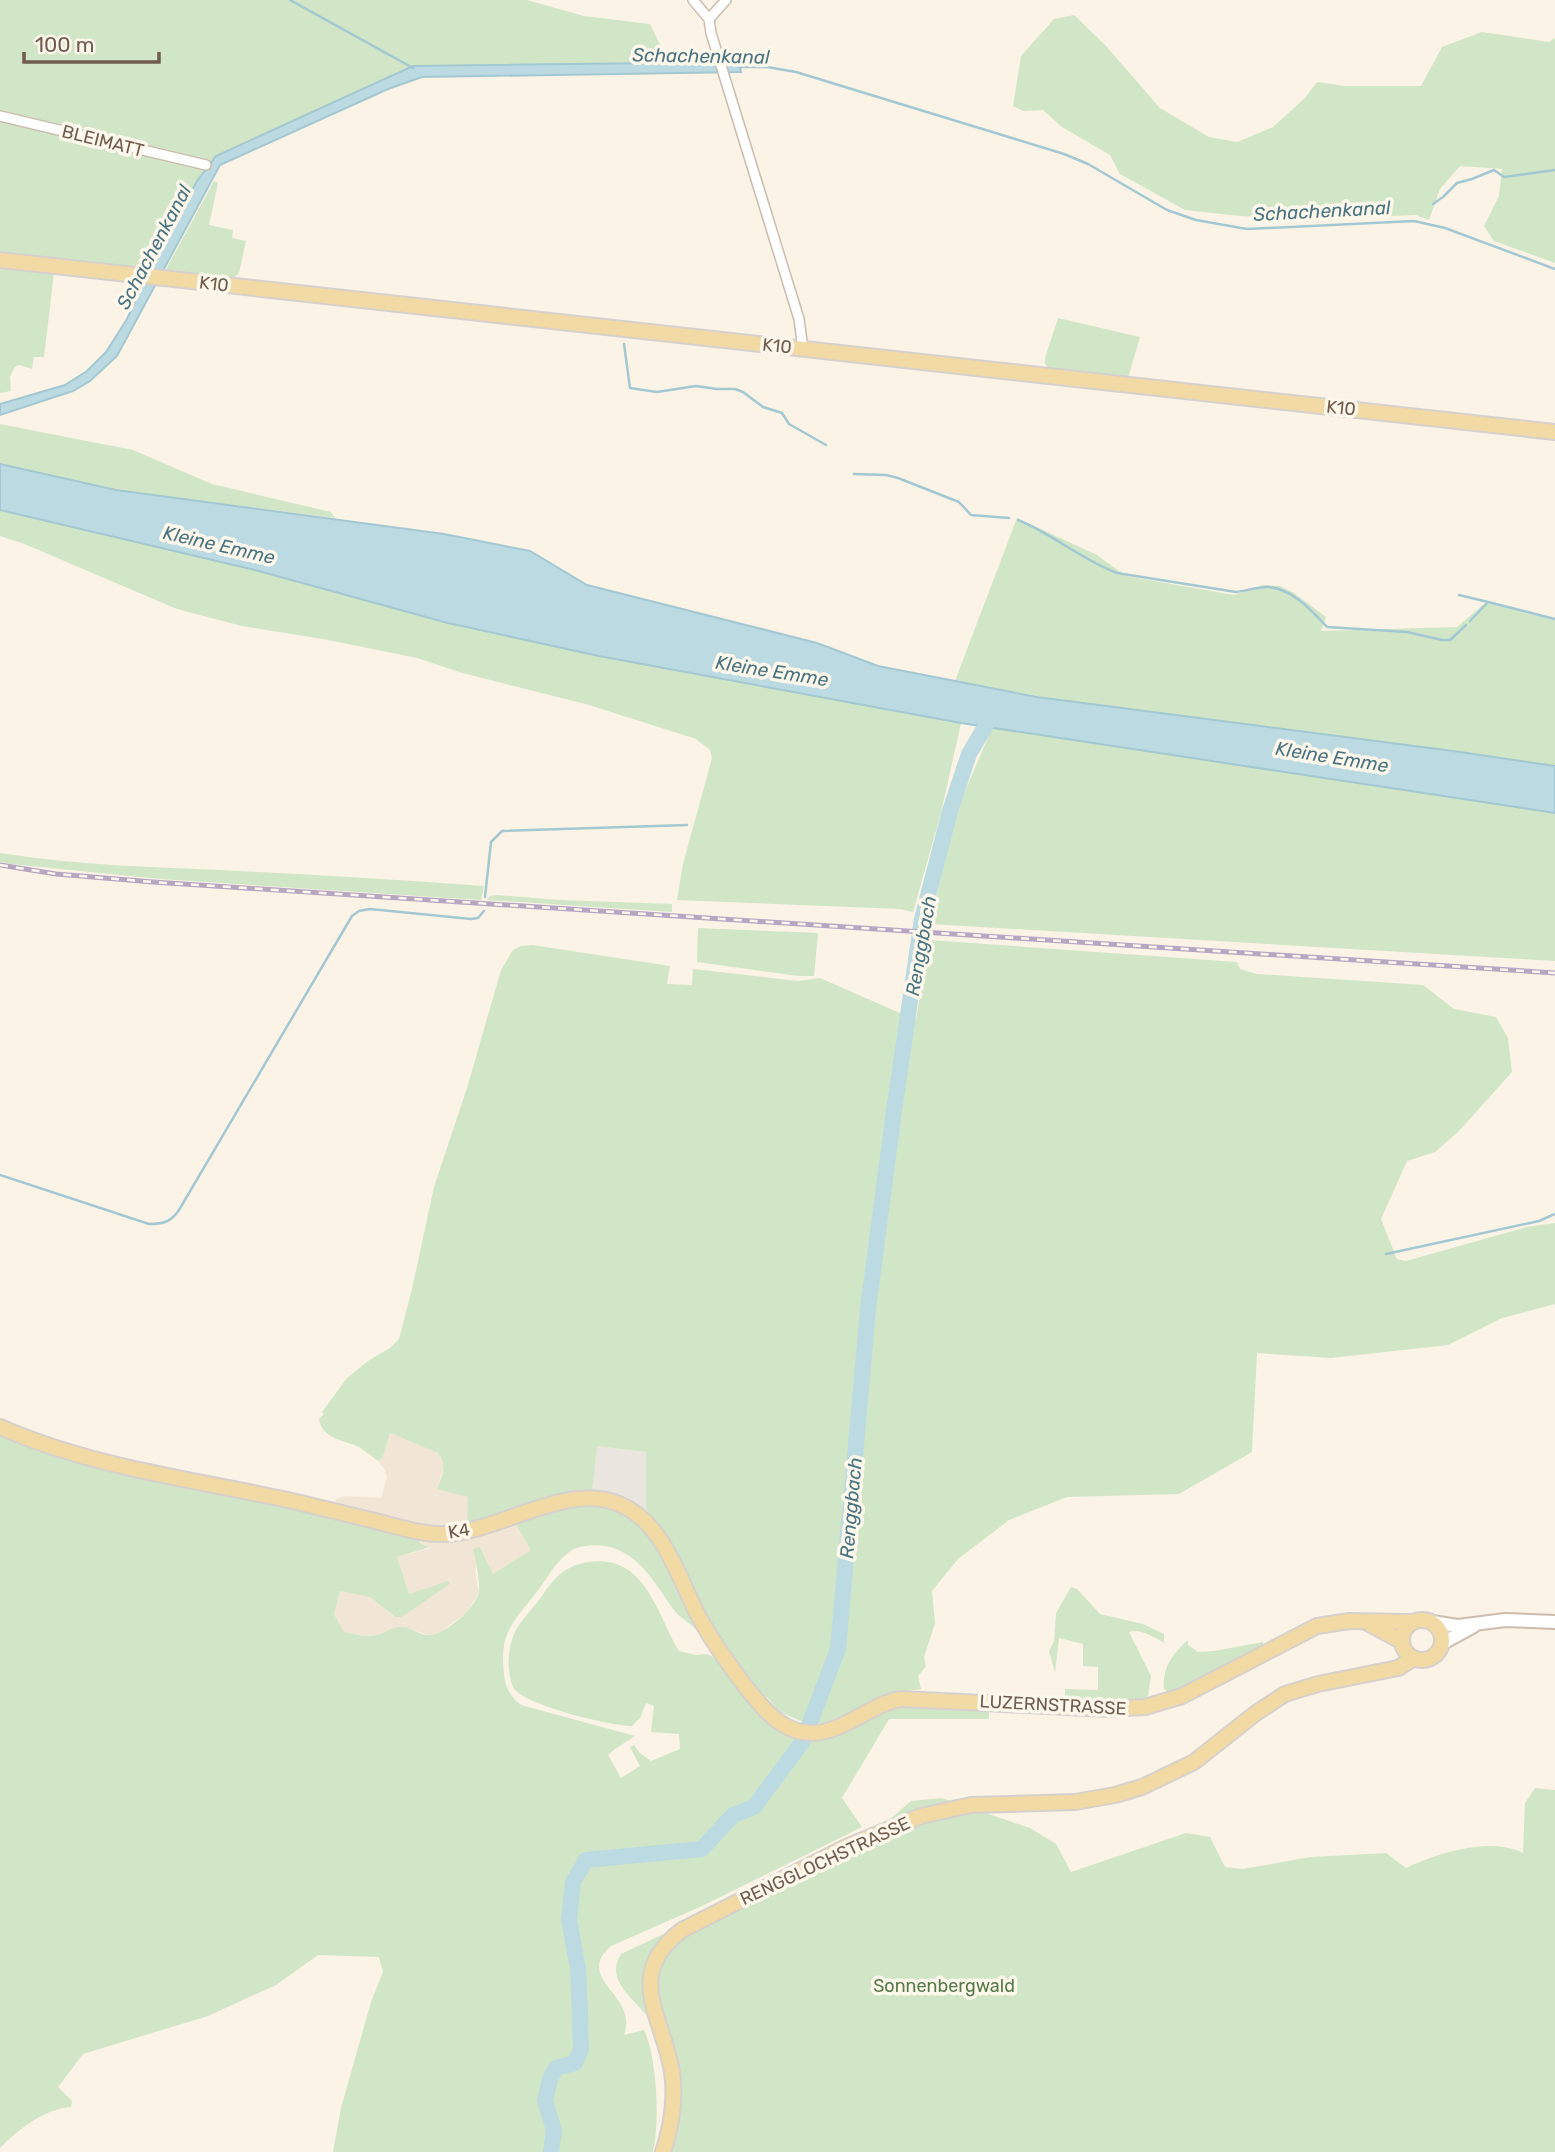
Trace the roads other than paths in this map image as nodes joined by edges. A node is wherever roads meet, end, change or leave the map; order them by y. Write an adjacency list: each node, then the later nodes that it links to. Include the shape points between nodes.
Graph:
1 (693, 0): 3 (street)
2 (726, 0): 3 (street)
3 (709, 19): 7 (street, via 800,319)
4 (0, 116): 5 (street, BLEIMATT)
5 (206, 165)
6 (0, 260): 7 (main road, K10)
7 (803, 349): 8 (main road, K10)
8 (1555, 432)
9 (0, 1427): 19 (main road, K4, via 102,1462 428,1533 460,1532 568,1501 596,1498 616,1502 635,1511 653,1530 715,1645 771,1715 784,1725)
10 (1412, 1622): 11 (main road); 13 (main road, LUZERNSTRASSE); 15 (main road, via 1404,1631)
11 (1432, 1622): 14 (main road); 16 (main road, via 1440,1632)
12 (1555, 1622): 14 (main road, via 1505,1620)
13 (1366, 1623): 15 (main road, LUZERNSTRASSE); 19 (main road, LUZERNSTRASSE, via 1343,1621 1306,1630 1155,1706 1108,1709 908,1698 886,1702 833,1729)
14 (1474, 1626): 16 (main road)
15 (1402, 1644): 17 (main road); 18 (main road)
16 (1441, 1644): 17 (main road, via 1431,1657)
17 (1414, 1658): 18 (main road, RENGGLOCHSTRASSE)
18 (1388, 1670): 20 (main road, RENGGLOCHSTRASSE, via 1285,1694 1194,1762 1142,1787 1075,1802 955,1807 921,1816 846,1847 682,1930 661,1950 649,1986 674,2087 673,2116)
19 (810, 1733)
20 (663, 2152)

